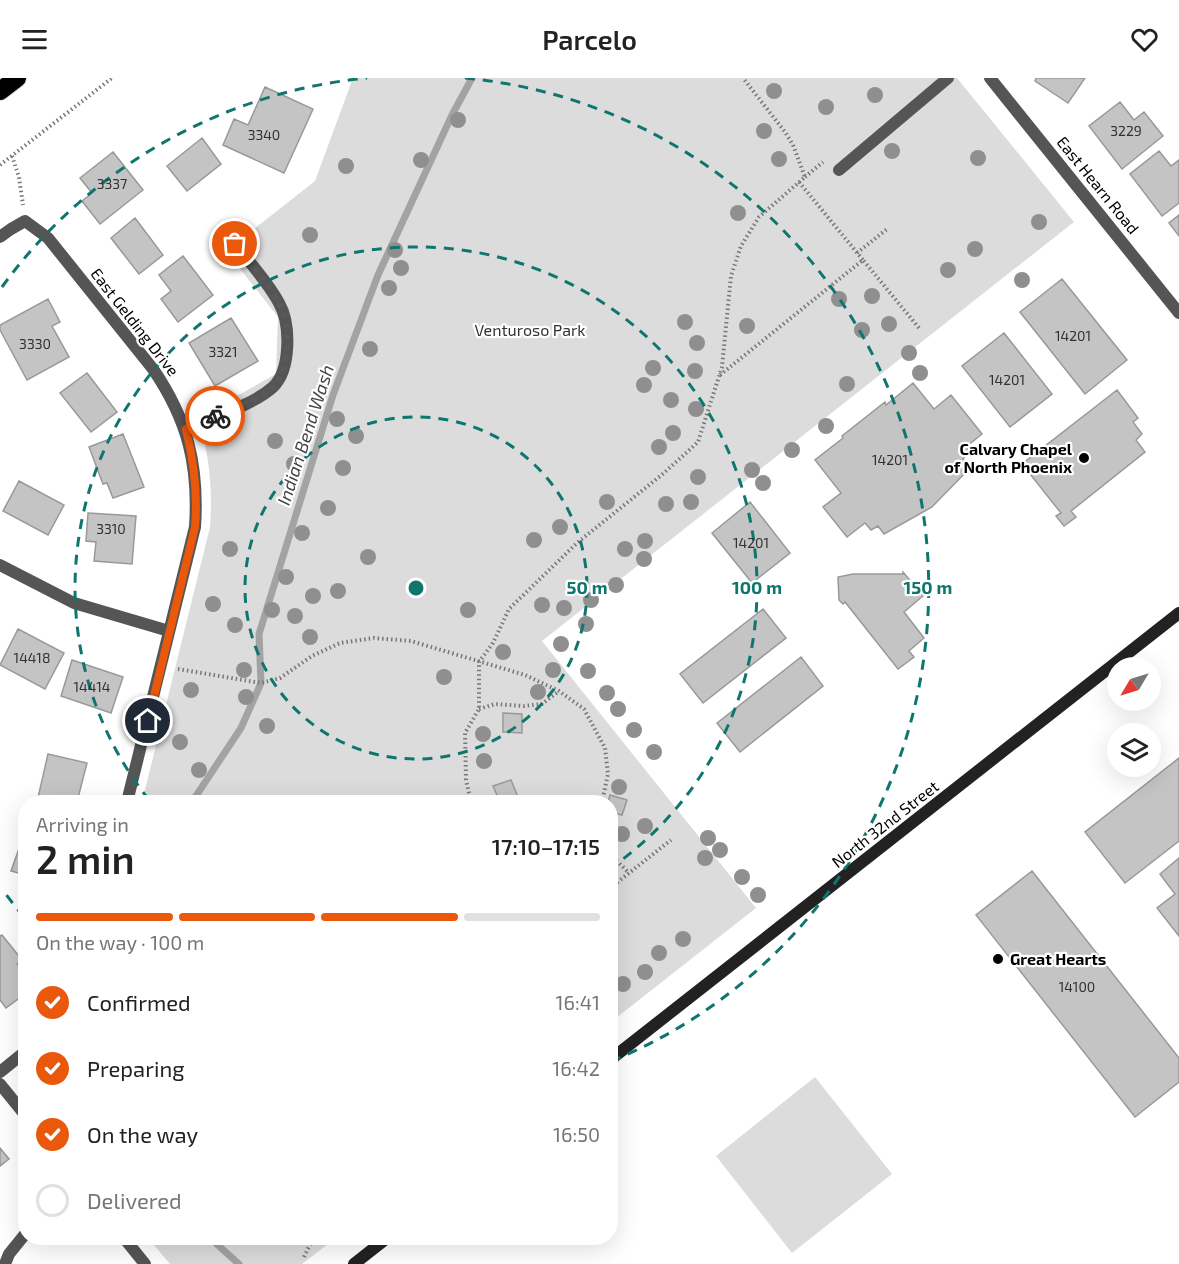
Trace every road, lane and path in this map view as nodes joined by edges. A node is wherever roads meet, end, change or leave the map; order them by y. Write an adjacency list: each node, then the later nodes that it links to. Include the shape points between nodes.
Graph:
1 (17, 78): 6 (highway)
2 (112, 78): 7 (path)
3 (743, 78): 10 (path, via 786,132 805,177)
4 (948, 78): 9 (street)
5 (990, 78): 17 (street, East Hearn Road)
6 (0, 91)
7 (12, 156): 8 (path); 11 (path, via 20,177)
8 (0, 165)
9 (838, 170)
10 (799, 182): 15 (path); 19 (path, via 759,217 741,246 730,276)
11 (25, 221): 13 (street); 20 (street, East Gelding Drive, via 48,238 153,369)
12 (887, 229): 15 (path)
13 (0, 237)
14 (235, 244): 20 (street, via 280,305 286,324 287,358 280,379 272,388)
15 (857, 253): 16 (path)
16 (863, 260): 18 (path); 19 (path)
17 (1179, 313)
18 (919, 328)
19 (720, 376): 24 (path, via 698,442 577,543 509,609)
20 (186, 429): 23 (street, East Gelding Drive, via 194,464 195,527)
21 (0, 565): 23 (street, via 74,603)
22 (1179, 613): 35 (main road, North 32nd Street)
23 (169, 631): 28 (street, East Gelding Drive)
24 (479, 662): 25 (path, via 411,641 374,638 340,643 280,678 261,683); 26 (path, via 525,675); 27 (path)
25 (178, 669)
26 (559, 691): 27 (path, via 542,704 495,704); 30 (path, via 584,709 605,748 608,774)
27 (479, 709): 29 (path, via 465,733)
28 (129, 795)
29 (469, 795)
30 (604, 795)
31 (671, 840): 33 (path)
32 (618, 862): 33 (path)
33 (629, 873): 34 (path)
34 (618, 882)
35 (618, 1054)
36 (18, 1057): 37 (street)
37 (0, 1072)
38 (0, 1084): 39 (street)
39 (18, 1106)
40 (18, 1243): 45 (street)
41 (130, 1245): 46 (street)
42 (310, 1245): 44 (path)
43 (378, 1245): 47 (main road)
44 (304, 1257)
45 (5, 1264)
46 (146, 1264)
47 (354, 1264)

